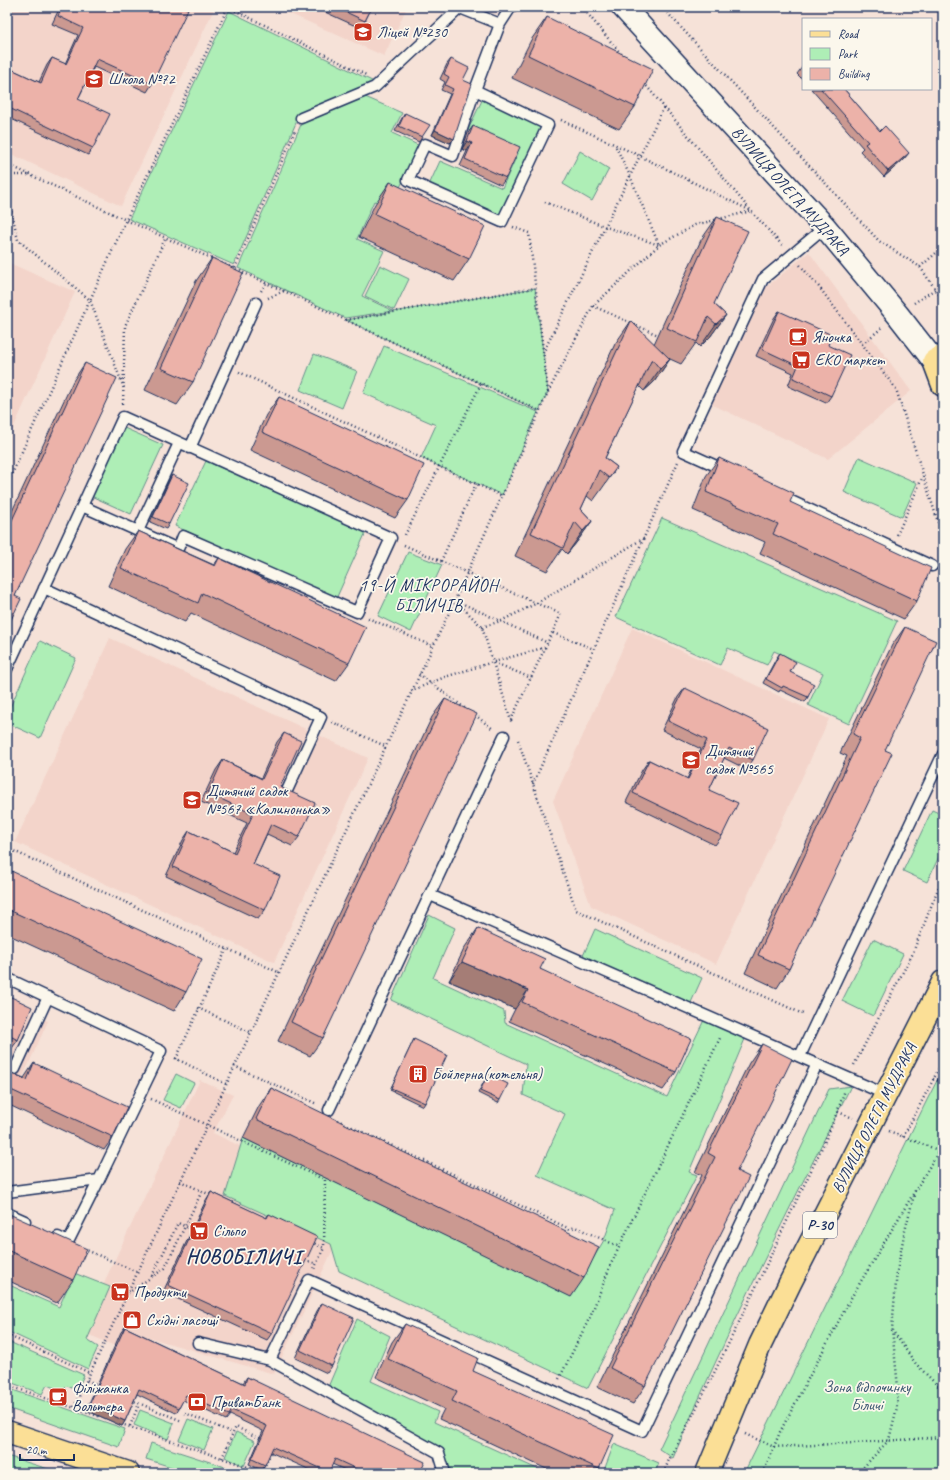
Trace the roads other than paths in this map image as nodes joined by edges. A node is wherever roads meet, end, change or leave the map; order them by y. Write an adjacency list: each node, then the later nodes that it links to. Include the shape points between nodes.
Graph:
1 (459, 7): 4 (lane); 6 (lane, via 375,87)
2 (511, 7): 4 (lane)
3 (623, 7): 7 (street, ВУЛИЦЯ ОЛЕГА МУДРАКА)
4 (500, 24): 5 (lane)
5 (475, 90): 5 (lane, via 453,156 425,144 408,180 502,222 548,125)
6 (301, 118)
7 (825, 227): 9 (street, ВУЛИЦЯ ОЛЕГА МУДРАКА, via 893,309); 13 (lane, via 763,279 683,451)
8 (256, 303): 12 (lane)
9 (938, 358): 10 (main road, ВУЛИЦЯ ОЛЕГА МУДРАКА)
10 (943, 385)
11 (179, 443): 12 (lane); 15 (lane, via 123,417); 16 (lane)
12 (190, 448): 16 (lane, via 390,538 357,612 183,536 178,548)
13 (734, 474)
14 (770, 491): 17 (lane)
15 (82, 506): 16 (lane); 18 (lane)
16 (138, 531)
17 (932, 566)
18 (44, 588): 19 (lane); 22 (lane, via 321,717)
19 (7, 669)
20 (504, 736): 23 (lane)
21 (943, 754): 27 (lane)
22 (285, 795)
23 (430, 894): 27 (lane); 31 (lane)
24 (7, 978): 26 (lane)
25 (943, 982): 30 (main road, ВУЛИЦЯ ОЛЕГА МУДРАКА / Р-30)
26 (48, 997): 29 (lane, via 15,1069); 32 (lane, via 161,1051)
27 (800, 1056): 28 (lane)
28 (817, 1064): 30 (lane); 38 (lane, via 642,1431 309,1280)
29 (7, 1065)
30 (887, 1094): 42 (main road, ВУЛИЦЯ ОЛЕГА МУДРАКА / Р-30, via 760,1346)
31 (329, 1110)
32 (99, 1180): 33 (lane); 36 (lane, via 68,1242)
33 (7, 1192)
34 (7, 1213): 35 (lane)
35 (34, 1226)
36 (48, 1232)
37 (198, 1343): 38 (lane)
38 (270, 1360): 41 (lane, via 439,1453)
39 (7, 1432): 40 (main road)
40 (128, 1473)
41 (445, 1473)
42 (707, 1473)

